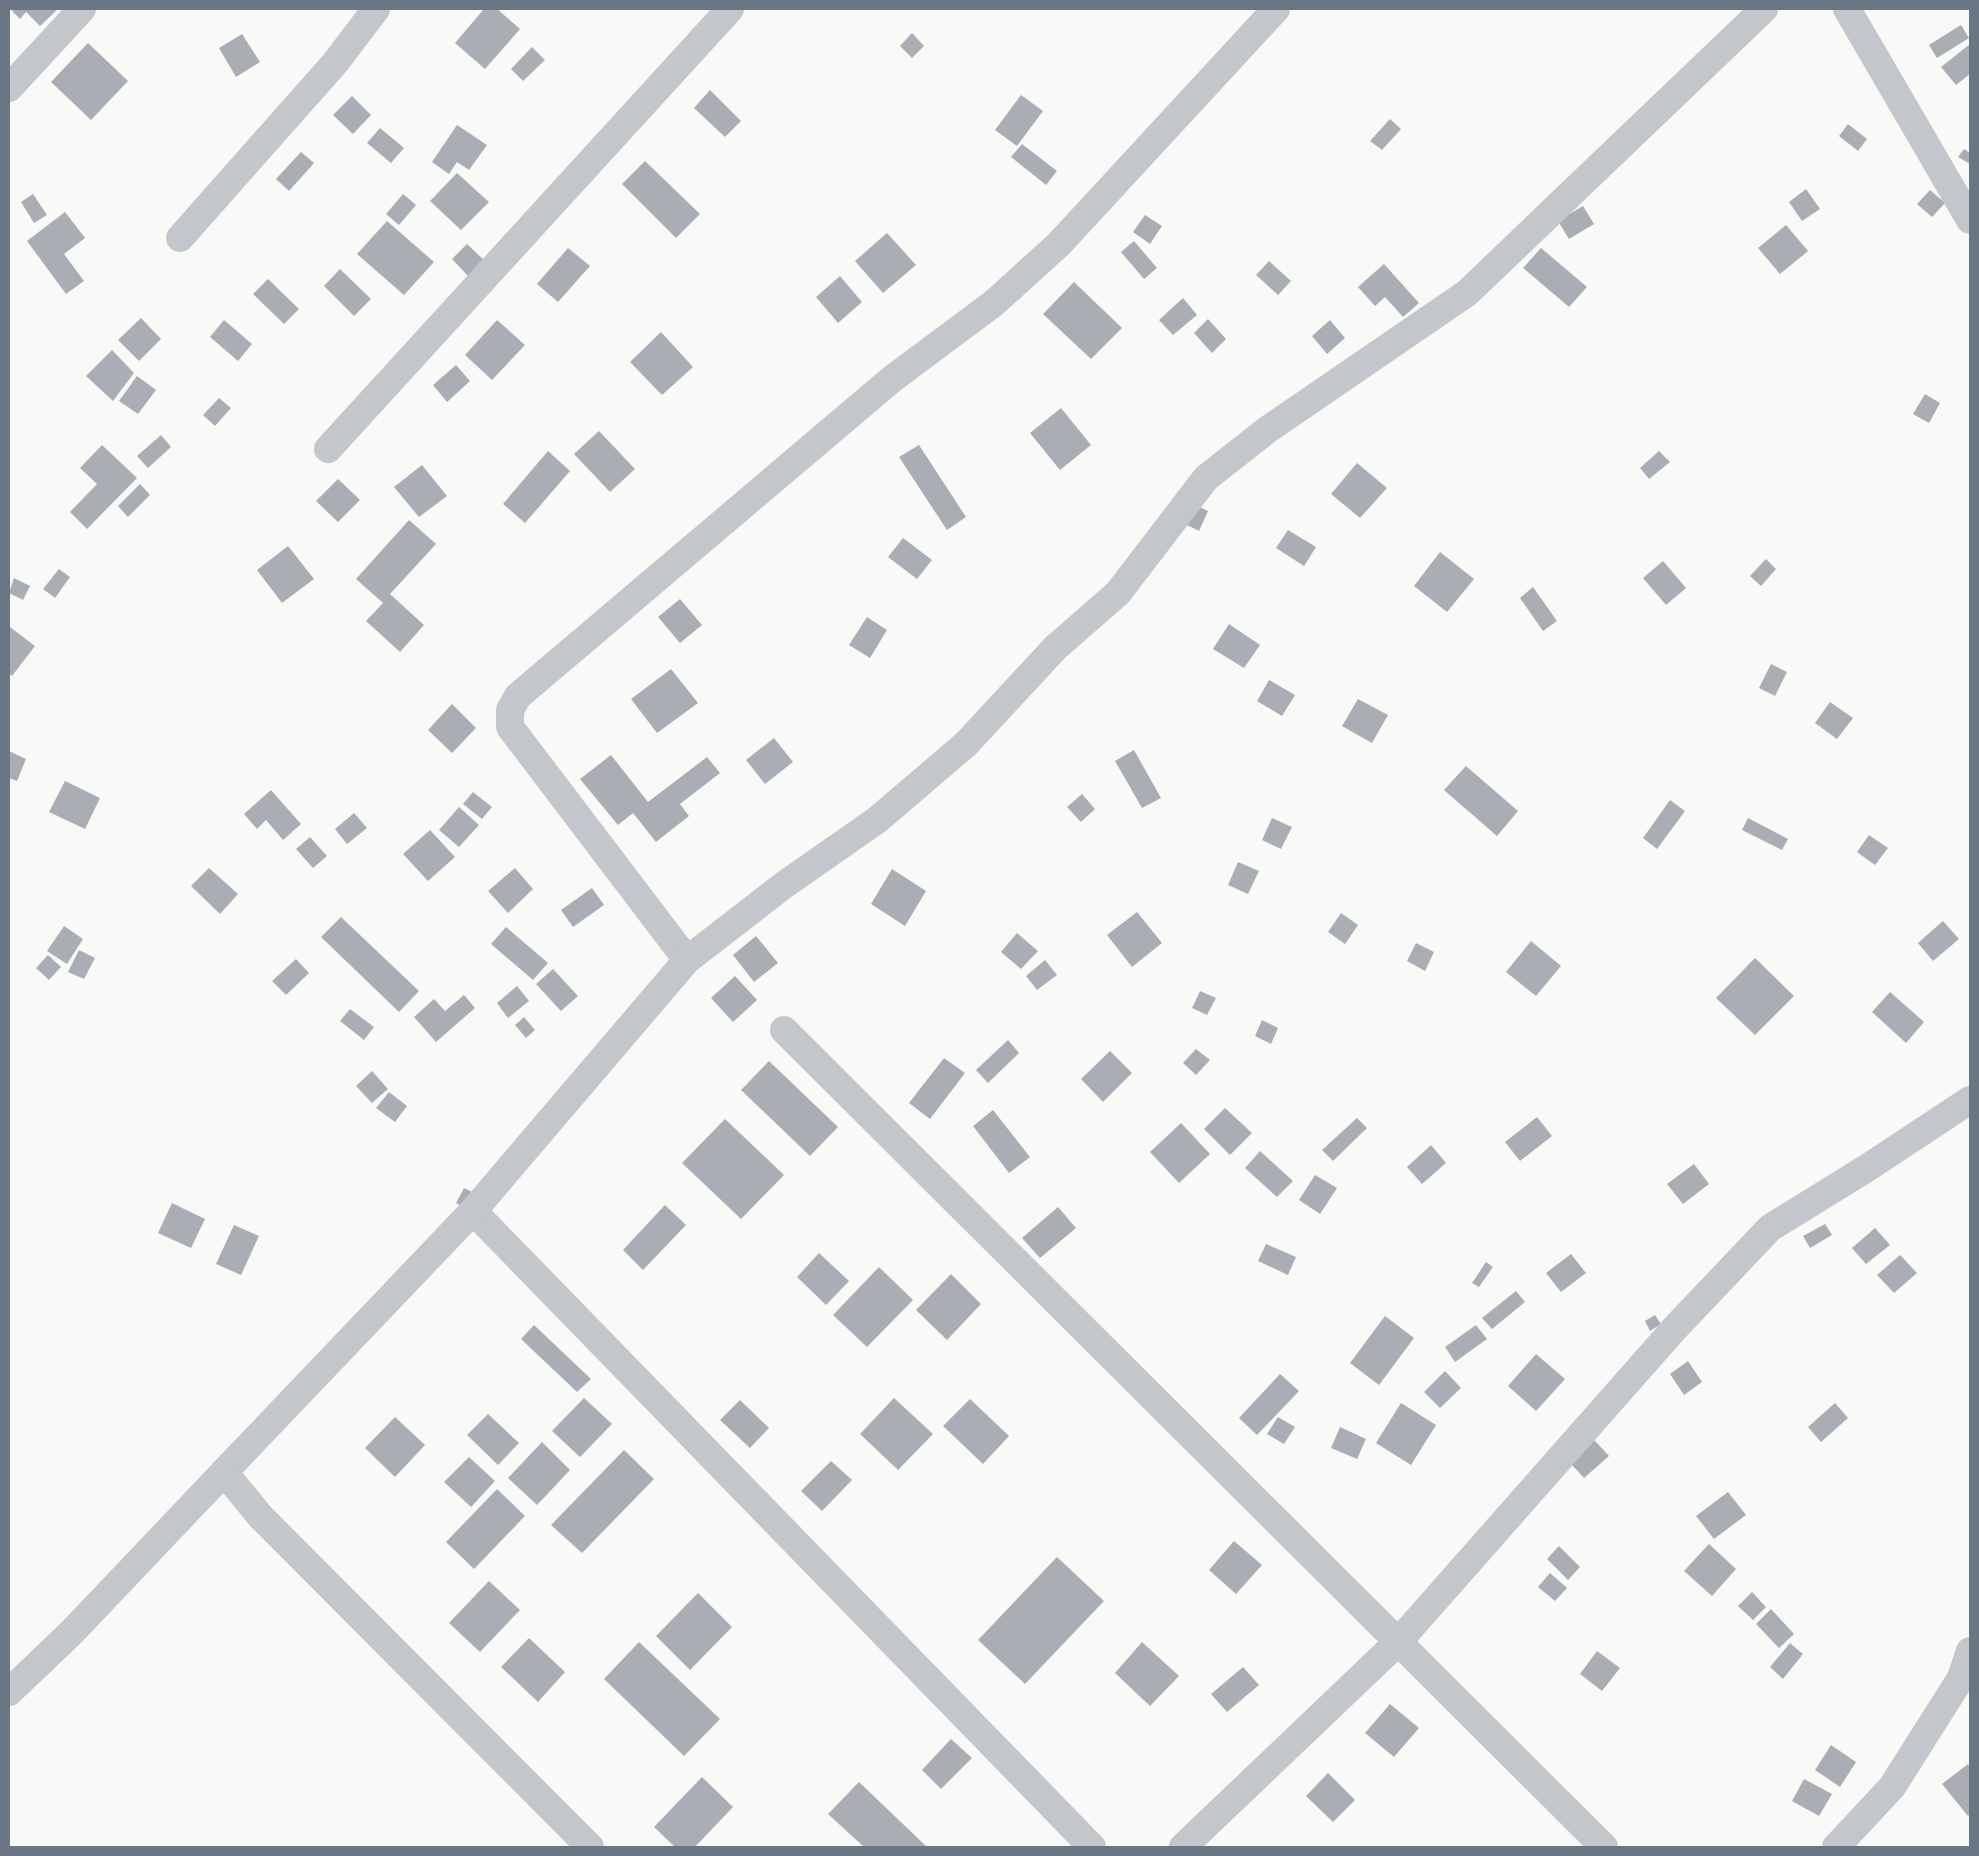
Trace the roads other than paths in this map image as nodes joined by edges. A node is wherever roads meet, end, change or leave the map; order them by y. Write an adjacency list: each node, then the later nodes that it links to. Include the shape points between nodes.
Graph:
1 (82, 9): 7 (street)
2 (376, 9): 9 (street, via 335,63)
3 (730, 9): 10 (street)
4 (1276, 9): 11 (street, via 1059,244 994,303 892,379 518,696 510,710 510,727)
5 (1764, 9): 11 (street, via 1466,293 1267,430 1206,478 1118,593 1055,648 966,744 877,820 784,885)
6 (1847, 9): 8 (street)
7 (9, 88)
8 (1970, 220)
9 (180, 238)
10 (328, 449)
11 (687, 960): 14 (street)
12 (784, 1030): 16 (street)
13 (1970, 1100): 16 (street, via 1770,1228 1675,1328)
14 (473, 1211): 15 (street); 20 (street)
15 (224, 1472): 18 (street, via 72,1632); 19 (street, via 260,1516)
16 (1398, 1642): 21 (street); 22 (street)
17 (1970, 1651): 23 (street, via 1961,1678 1892,1787)
18 (9, 1692)
19 (590, 1847)
20 (1092, 1847)
21 (1183, 1847)
22 (1604, 1847)
23 (1836, 1847)

